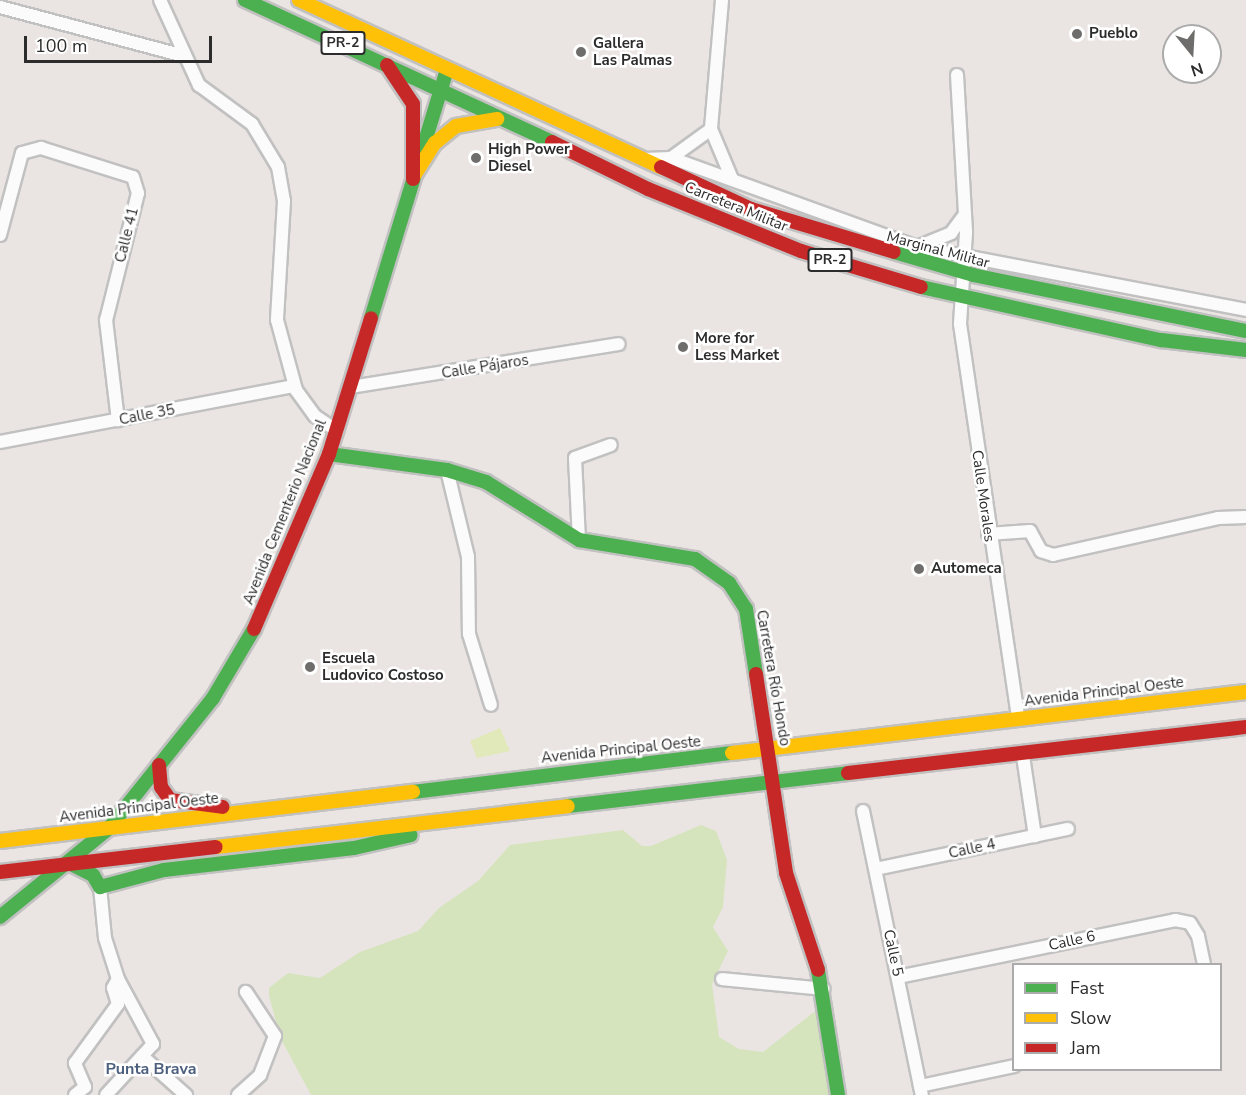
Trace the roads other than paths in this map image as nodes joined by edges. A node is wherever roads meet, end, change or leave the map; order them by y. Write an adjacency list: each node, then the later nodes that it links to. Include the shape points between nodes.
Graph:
1 (160, 0): 6 (street)
2 (245, 0): 7 (main road, Carretera Militar / PR-2)
3 (299, 0): 8 (main road, Carretera Militar / PR-2)
4 (722, 0): 12 (street)
5 (0, 7): 6 (street)
6 (181, 54): 26 (street, via 199,85 252,124 278,167 284,201 278,320)
7 (378, 57): 10 (main road, Carretera Militar / PR-2); 15 (main road, via 398,77 412,104)
8 (447, 69): 10 (main road, Avenida Cementerio Nacional); 14 (main road, Carretera Militar / PR-2)
9 (957, 75): 17 (street, Calle Morales)
10 (440, 90): 11 (main road, Carretera Militar / PR-2); 15 (main road, Avenida Cementerio Nacional)
11 (500, 119): 15 (main road, via 476,119 456,126 435,142); 21 (main road, Carretera Militar / PR-2, via 738,227)
12 (711, 129): 13 (street); 16 (street)
13 (671, 158): 14 (street, Marginal Militar); 16 (street, Marginal Militar)
14 (641, 160): 20 (main road, Carretera Militar / PR-2, via 751,209)
15 (412, 179): 27 (main road, Avenida Cementerio Nacional)
16 (732, 179): 19 (street, Marginal Militar)
17 (964, 216): 19 (street, via 951,233); 20 (street, Calle Morales)
18 (0, 235): 28 (street, Calle 41, via 22,153 41,148 134,177 138,193 106,320)
19 (917, 247): 20 (street, Marginal Militar)
20 (964, 265): 21 (street, Calle Morales); 22 (street, Marginal Militar); 23 (main road, Carretera Militar / PR-2)
21 (962, 299): 25 (main road, Carretera Militar / PR-2, via 1161,340); 35 (street, Calle Morales, via 960,324)
22 (1246, 310)
23 (1246, 331)
24 (619, 344): 27 (street, Calle Pájaros)
25 (1246, 350)
26 (294, 386): 28 (street, Calle 35); 29 (street, via 315,416)
27 (351, 387): 29 (main road, Avenida Cementerio Nacional)
28 (118, 420): 30 (street, Calle 35)
29 (337, 430): 32 (main road, Avenida Cementerio Nacional)
30 (0, 442)
31 (611, 445): 36 (street, via 574,458)
32 (329, 454): 33 (main road, Carretera Río Hondo); 43 (main road, Avenida Cementerio Nacional, via 269,603 213,698)
33 (447, 470): 36 (main road, Carretera Río Hondo, via 486,482); 38 (street, via 467,549 469,634)
34 (1246, 517): 35 (street, via 1218,518 1053,555 1041,550 1030,531)
35 (988, 534): 39 (street, Calle Morales)
36 (579, 540): 41 (main road, Carretera Río Hondo, via 695,559 729,582 746,609)
37 (1246, 692): 39 (main road, Avenida Principal Oeste)
38 (491, 705)
39 (1018, 718): 41 (main road, Avenida Principal Oeste)
40 (1246, 727): 42 (main road)
41 (768, 751): 44 (main road, Carretera Río Hondo); 45 (main road, Avenida Principal Oeste)
42 (1023, 756): 44 (main road); 50 (street)
43 (159, 765): 45 (main road, via 165,794 178,804); 48 (main road, Avenida Cementerio Nacional)
44 (773, 784): 47 (main road); 61 (main road, Carretera Río Hondo, via 786,873)
45 (266, 810): 48 (main road, Avenida Principal Oeste)
46 (863, 810): 53 (street, Calle 5)
47 (452, 822): 52 (main road); 55 (main road, via 354,848 164,870)
48 (109, 828): 51 (main road, Avenida Principal Oeste); 52 (main road, Avenida Cementerio Nacional)
49 (1068, 829): 50 (street, Calle 4)
50 (1035, 836): 53 (street, Calle 4)
51 (0, 841)
52 (71, 864): 54 (main road); 55 (main road, via 93,874); 56 (main road, Avenida Cementerio Nacional)
53 (876, 869): 58 (street, Calle 5)
54 (0, 872)
55 (100, 887): 59 (street, via 105,938)
56 (0, 917)
57 (1204, 963): 58 (street, Calle 6, via 1194,930 1175,920)
58 (898, 977): 65 (street, Calle 5)
59 (118, 979): 63 (street, via 152,1036 153,1044); 66 (street, via 112,988 118,1004 75,1063 85,1087)
60 (722, 979): 61 (street)
61 (824, 989): 70 (main road, Carretera Río Hondo)
62 (246, 992): 69 (street, via 275,1036 260,1075)
63 (142, 1056): 67 (street); 68 (street)
64 (1012, 1067): 65 (street)
65 (921, 1090)
66 (75, 1095)
67 (106, 1095)
68 (186, 1095)
69 (238, 1095)
70 (838, 1095)

